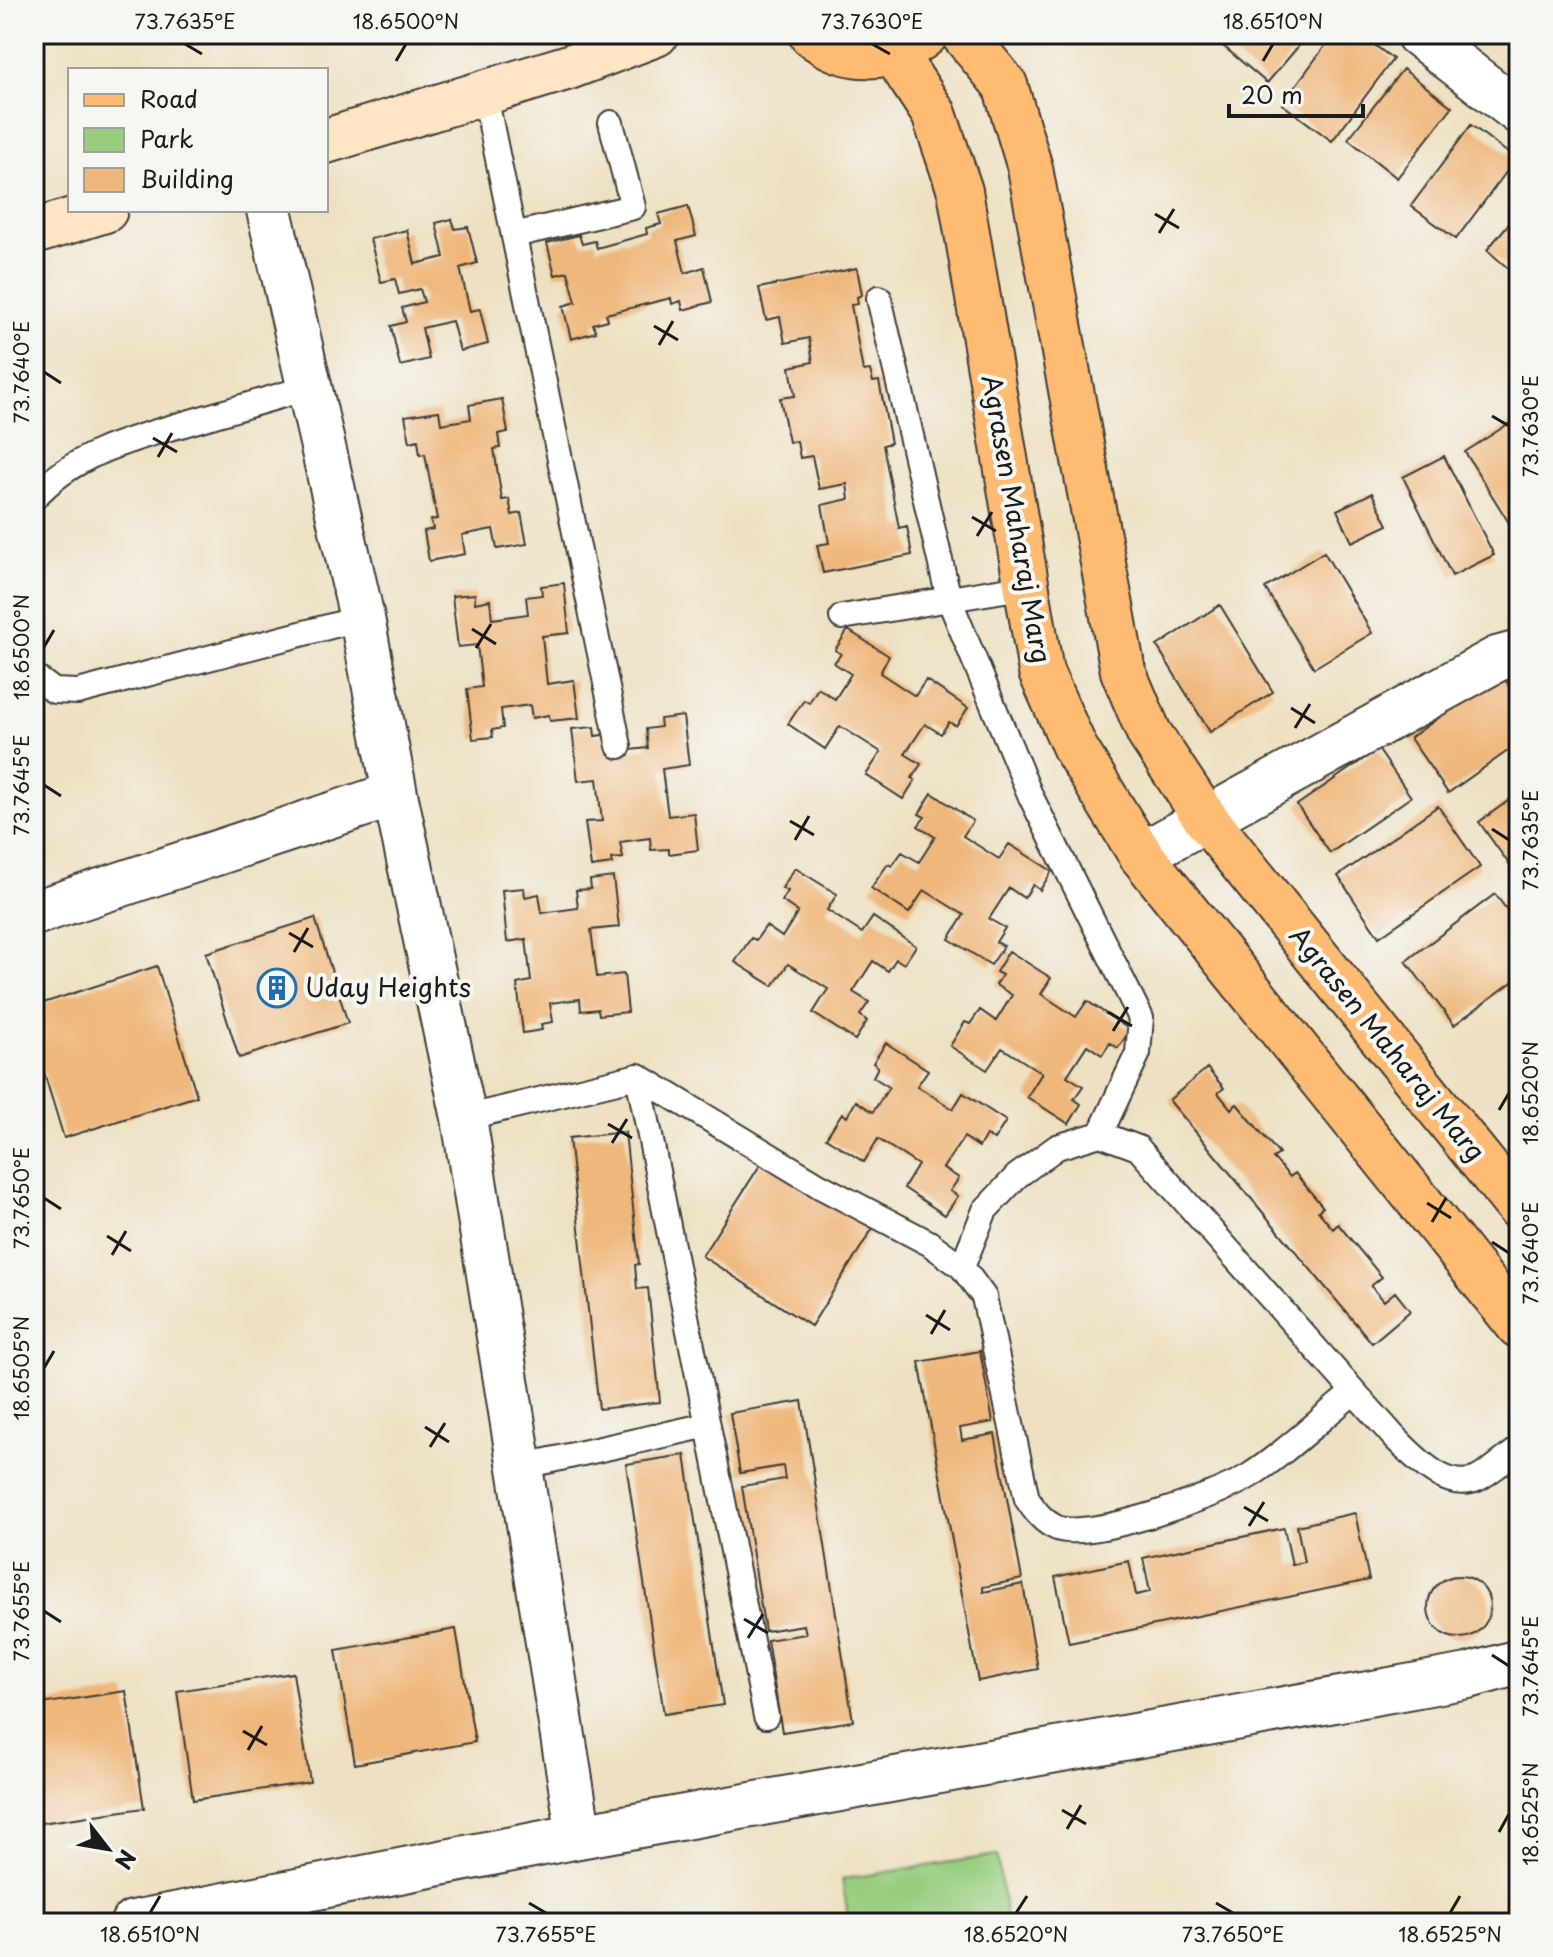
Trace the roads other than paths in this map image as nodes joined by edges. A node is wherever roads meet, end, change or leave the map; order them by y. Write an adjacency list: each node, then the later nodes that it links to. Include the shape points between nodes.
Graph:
1 (656, 34): 6 (main road)
2 (811, 34): 5 (main road, via 837,51 865,57)
3 (963, 34): 25 (main road, Agrasen Maharaj Marg, via 1005,85 1030,168 1123,671 1149,733)
4 (1418, 34): 7 (street)
5 (910, 43): 17 (main road, Agrasen Maharaj Marg, via 960,191)
6 (484, 91): 9 (main road); 13 (lane)
7 (1519, 112)
8 (611, 123): 13 (lane, via 633,207)
9 (328, 140)
10 (99, 212): 12 (main road)
11 (269, 212): 15 (street)
12 (34, 232)
13 (514, 235): 23 (lane)
14 (879, 298): 18 (lane)
15 (307, 388): 16 (lane, via 113,445 47,483); 20 (street)
16 (34, 498)
17 (1027, 586): 18 (lane); 26 (main road, Agrasen Maharaj Marg, via 1041,672 1075,748)
18 (949, 599): 19 (lane); 30 (lane, via 1031,797 1141,1018 1138,1053)
19 (842, 617)
20 (362, 618): 22 (lane, via 78,692 54,691); 24 (street)
21 (1519, 653): 25 (street, via 1497,659)
22 (34, 676)
23 (619, 746)
24 (395, 794): 27 (street); 29 (street)
25 (1206, 819): 26 (street); 31 (main road, Agrasen Maharaj Marg)
26 (1141, 855): 33 (main road, Agrasen Maharaj Marg)
27 (34, 913)
28 (638, 1076): 29 (lane); 32 (lane); 35 (lane)
29 (464, 1118): 37 (street)
30 (1100, 1134): 32 (lane, via 1057,1147 1017,1176 985,1210); 34 (lane, via 1138,1148)
31 (1519, 1208)
32 (962, 1267): 34 (lane, via 984,1297 1027,1499 1058,1529 1080,1531 1208,1497 1250,1475)
33 (1519, 1326)
34 (1354, 1392): 36 (lane, via 1430,1470 1452,1480 1475,1479)
35 (708, 1425): 37 (lane); 39 (lane)
36 (1519, 1449)
37 (520, 1467): 40 (street)
38 (1519, 1662): 40 (street, via 1468,1676)
39 (766, 1716)
40 (579, 1836): 41 (street)
41 (133, 1923)

